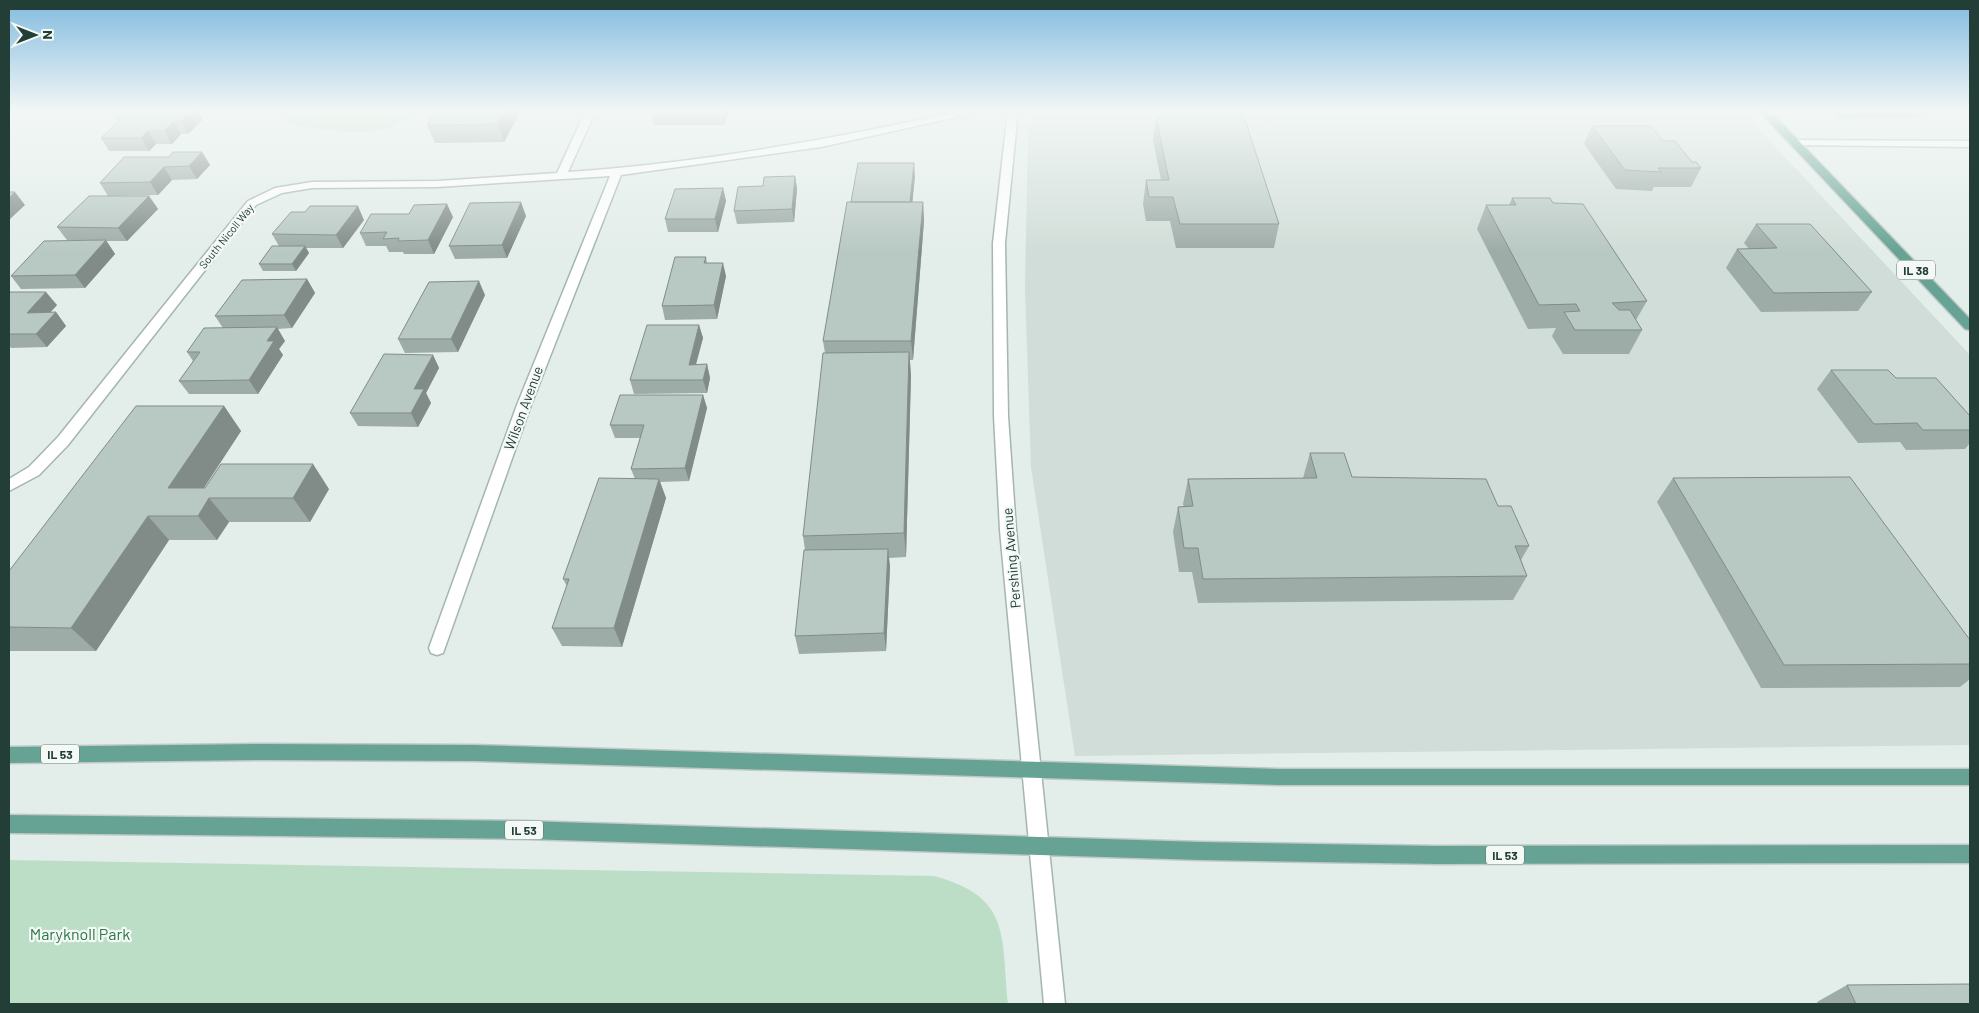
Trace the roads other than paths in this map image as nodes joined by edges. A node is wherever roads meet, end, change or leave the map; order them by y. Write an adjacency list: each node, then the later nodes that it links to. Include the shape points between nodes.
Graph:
1 (570, 157): 6 (street)
2 (721, 157): 5 (street, South Nicoll Way)
3 (1008, 157): 11 (street, Pershing Avenue, via 1000,243 1000,395 1008,530)
4 (1809, 157): 7 (main road, IL 38)
5 (617, 172): 6 (street, South Nicoll Way); 9 (street, Wilson Avenue, via 524,405)
6 (561, 176): 8 (street, South Nicoll Way, via 437,184 312,185 279,190 252,203 63,441 34,471)
7 (1970, 326)
8 (9, 486)
9 (437, 648)
10 (9, 755): 11 (main road, IL 53, via 474,753)
11 (1032, 771): 12 (main road, IL 53, via 1298,777); 14 (street, Pershing Avenue)
12 (1970, 777)
13 (9, 824): 14 (main road, IL 53, via 525,830)
14 (1039, 846): 15 (main road, IL 53, via 1437,855); 16 (street, Pershing Avenue)
15 (1970, 854)
16 (1055, 1004)

